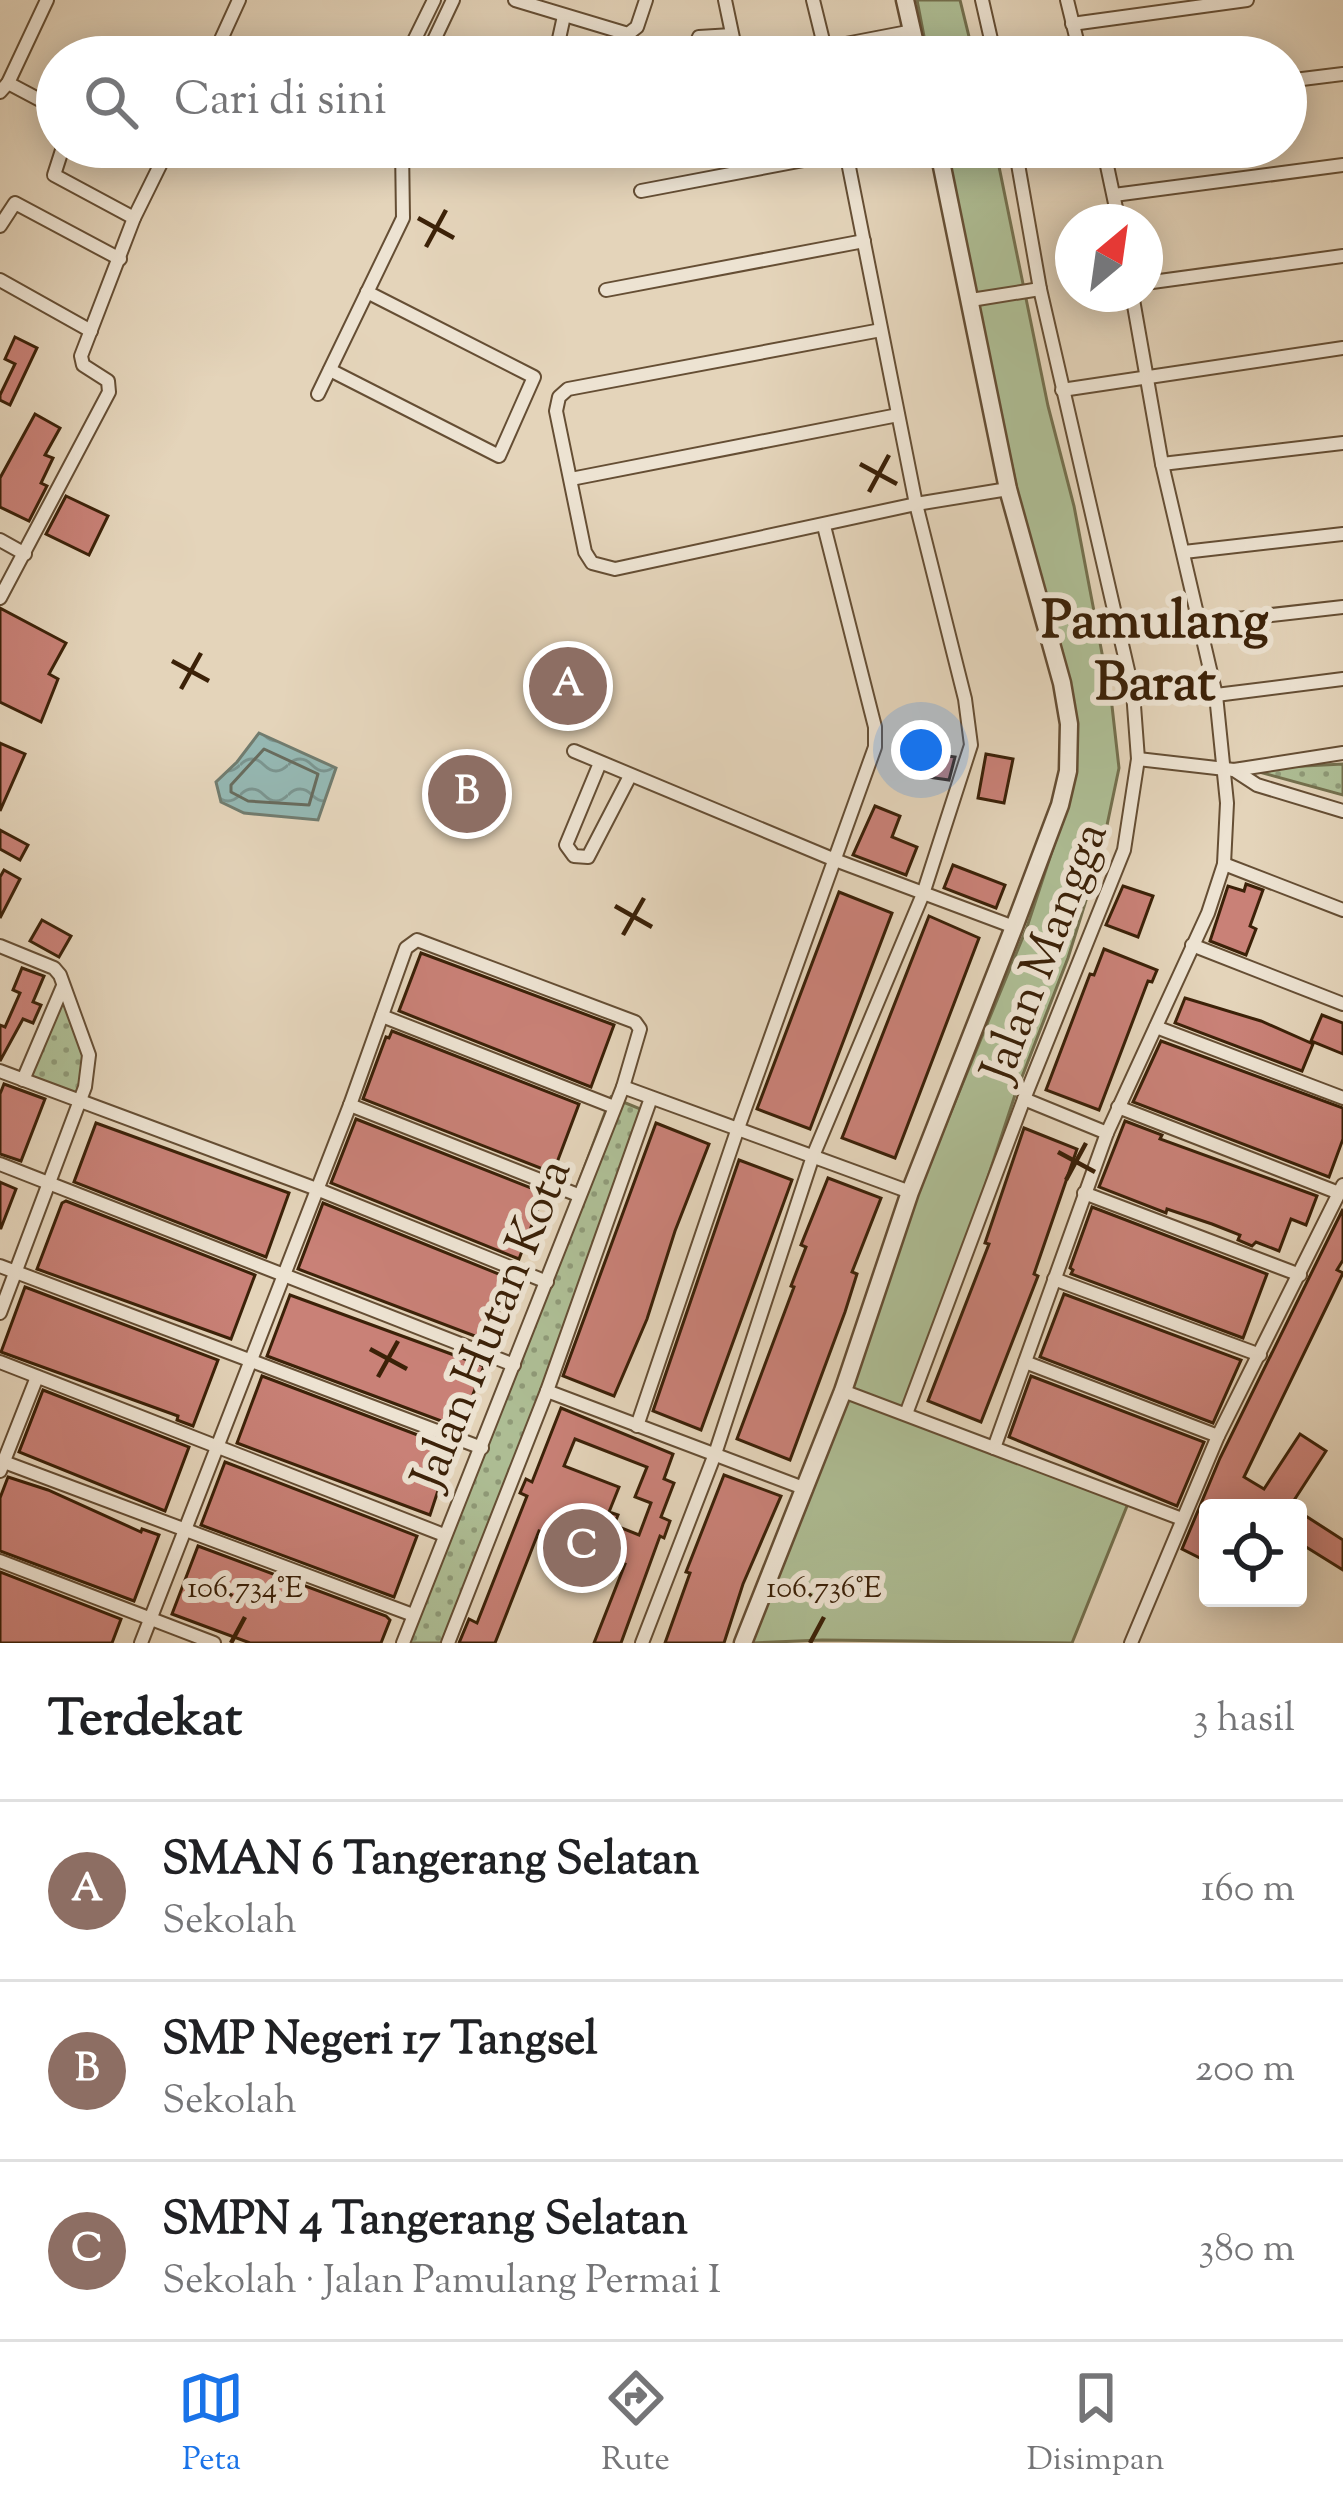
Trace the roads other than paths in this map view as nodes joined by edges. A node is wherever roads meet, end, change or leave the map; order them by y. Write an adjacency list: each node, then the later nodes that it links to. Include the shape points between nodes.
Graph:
1 (47, 0): 29 (street)
2 (239, 0): 17 (street)
3 (434, 0): 18 (street)
4 (453, 0): 19 (street)
5 (515, 0): 13 (street)
6 (646, 0): 13 (street, via 628,34)
7 (725, 0): 16 (street)
8 (813, 0): 22 (street)
9 (905, 0): 15 (street)
10 (982, 0): 25 (street)
11 (1067, 0): 14 (street)
12 (1247, 0): 14 (street)
13 (564, 16): 20 (street)
14 (1072, 24): 26 (street)
15 (913, 31): 23 (street); 24 (street)
16 (732, 35): 21 (street)
17 (223, 36)
18 (416, 36)
19 (436, 36)
20 (560, 36)
21 (716, 36)
22 (822, 36)
23 (892, 36)
24 (914, 36)
25 (990, 36)
26 (1075, 36)
27 (1343, 74): 28 (street)
28 (1307, 78)
29 (4, 87): 30 (street)
30 (36, 100)
31 (1343, 165): 41 (street)
32 (56, 168): 43 (street, via 53,176)
33 (159, 168): 43 (street)
34 (402, 168): 52 (street, via 403,218)
35 (756, 168): 40 (street)
36 (850, 168): 45 (street)
37 (943, 168): 53 (street)
38 (1019, 168): 51 (street, Jalan Mangga)
39 (1108, 168): 41 (street)
40 (640, 191)
41 (1114, 195): 42 (street)
42 (1116, 204)
43 (134, 218): 47 (street)
44 (0, 226): 47 (street, via 15,203)
45 (864, 241): 50 (street); 55 (street)
46 (1343, 256): 49 (street)
47 (120, 260): 56 (street)
48 (0, 280): 56 (street)
49 (1163, 281)
50 (606, 290)
51 (1040, 290): 53 (street); 60 (street, Jalan Mangga)
52 (367, 292): 58 (street); 58 (street, via 533,376 499,456)
53 (971, 300): 66 (street)
54 (1135, 312): 59 (street)
55 (881, 330): 62 (street); 65 (street, via 568,389 556,411)
56 (91, 331): 72 (street, via 81,362 104,377 109,392)
57 (1343, 348): 59 (street)
58 (330, 370): 61 (street)
59 (1144, 375): 60 (street); 64 (street)
60 (1062, 390): 80 (street, Jalan Mangga, via 1133,692)
61 (318, 394)
62 (898, 415): 65 (street); 67 (street)
63 (1343, 443): 64 (street)
64 (1162, 464): 71 (street)
65 (571, 479): 68 (street, via 585,552 602,568)
66 (1008, 489): 67 (street); 89 (street, via 1062,683 1070,746 1060,806)
67 (916, 504): 68 (street); 87 (street, via 971,724 964,771)
68 (824, 526): 85 (street, via 875,727 871,768)
69 (1343, 534): 71 (street)
70 (0, 541): 72 (street)
71 (1184, 552): 75 (street)
72 (25, 554): 73 (street)
73 (0, 598)
74 (1343, 607): 75 (street)
75 (1200, 622): 77 (street)
76 (1343, 679): 77 (street)
77 (1216, 695): 82 (street)
78 (574, 752): 81 (street)
79 (1343, 753): 82 (street)
80 (1138, 759): 82 (street); 101 (street, Jalan Mangga, via 1124,850)
81 (600, 763): 83 (street); 83 (street, via 566,845 574,856 588,857)
82 (1229, 770): 84 (street); 86 (street)
83 (630, 776): 85 (street)
84 (1343, 812)
85 (835, 860): 87 (street); 106 (street)
86 (1224, 864): 88 (street); 90 (street)
87 (923, 894): 89 (street); 108 (street)
88 (1343, 910)
89 (1014, 927): 113 (street)
90 (1192, 945): 93 (street); 95 (street)
91 (0, 946): 92 (street, via 54,968)
92 (64, 985): 97 (street); 102 (street, via 88,1054)
93 (1343, 1004)
94 (382, 1016): 98 (street, Jalan Hutan Kota, via 406,948 417,940 635,1022 640,1029); 103 (street); 104 (street)
95 (1156, 1027): 100 (street); 105 (street)
96 (0, 1071): 97 (street)
97 (23, 1080): 102 (street)
98 (623, 1088): 99 (street); 104 (street, Jalan Hutan Kota)
99 (651, 1098): 106 (street); 129 (street)
100 (1343, 1098)
101 (1024, 1100): 107 (street); 131 (street, Jalan Mangga)
102 (79, 1103): 110 (street); 111 (street)
103 (350, 1105): 111 (street); 115 (street)
104 (614, 1107): 115 (street, Jalan Hutan Kota)
105 (1118, 1107): 107 (street); 112 (street)
106 (737, 1131): 108 (street); 132 (street)
107 (1107, 1132): 114 (street)
108 (813, 1156): 113 (street); 137 (street)
109 (0, 1164): 110 (street)
110 (50, 1183): 117 (street); 118 (street)
111 (314, 1188): 118 (street); 121 (street)
112 (1341, 1189): 119 (street)
113 (910, 1192): 130 (street)
114 (1084, 1193): 119 (street); 120 (street)
115 (578, 1196): 121 (street, Jalan Hutan Kota)
116 (0, 1266): 117 (street)
117 (17, 1272): 122 (street); 124 (street)
118 (283, 1274): 124 (street); 127 (street)
119 (1300, 1275): 123 (street)
120 (1054, 1279): 123 (street); 126 (street)
121 (547, 1282): 127 (street, Jalan Hutan Kota)
122 (0, 1312)
123 (1260, 1355): 133 (street)
124 (250, 1360): 134 (street); 135 (street)
125 (0, 1362): 128 (street)
126 (1025, 1362): 133 (street); 136 (street)
127 (514, 1365): 135 (street, Jalan Hutan Kota)
128 (37, 1376): 134 (street); 138 (street)
129 (548, 1391): 132 (street); 149 (street)
130 (843, 1391): 131 (street); 139 (street)
131 (906, 1414): 136 (street)
132 (637, 1426): 137 (street)
133 (1219, 1436): 140 (street)
134 (216, 1448): 141 (street); 142 (street)
135 (482, 1448): 142 (street, Jalan Hutan Kota)
136 (994, 1448): 140 (street)
137 (715, 1454): 139 (street); 150 (street)
138 (2, 1467): 141 (street)
139 (806, 1489): 151 (street)
140 (1181, 1519): 152 (street)
141 (183, 1530): 144 (street); 145 (street)
142 (443, 1535): 144 (street, Jalan Hutan Kota)
143 (0, 1561): 145 (street)
144 (413, 1615): 148 (street, Jalan Hutan Kota)
145 (150, 1618): 146 (street); 147 (street)
146 (141, 1643)
147 (214, 1643)
148 (403, 1643)
149 (448, 1643)
150 (642, 1643)
151 (743, 1643)
152 (1131, 1643)

